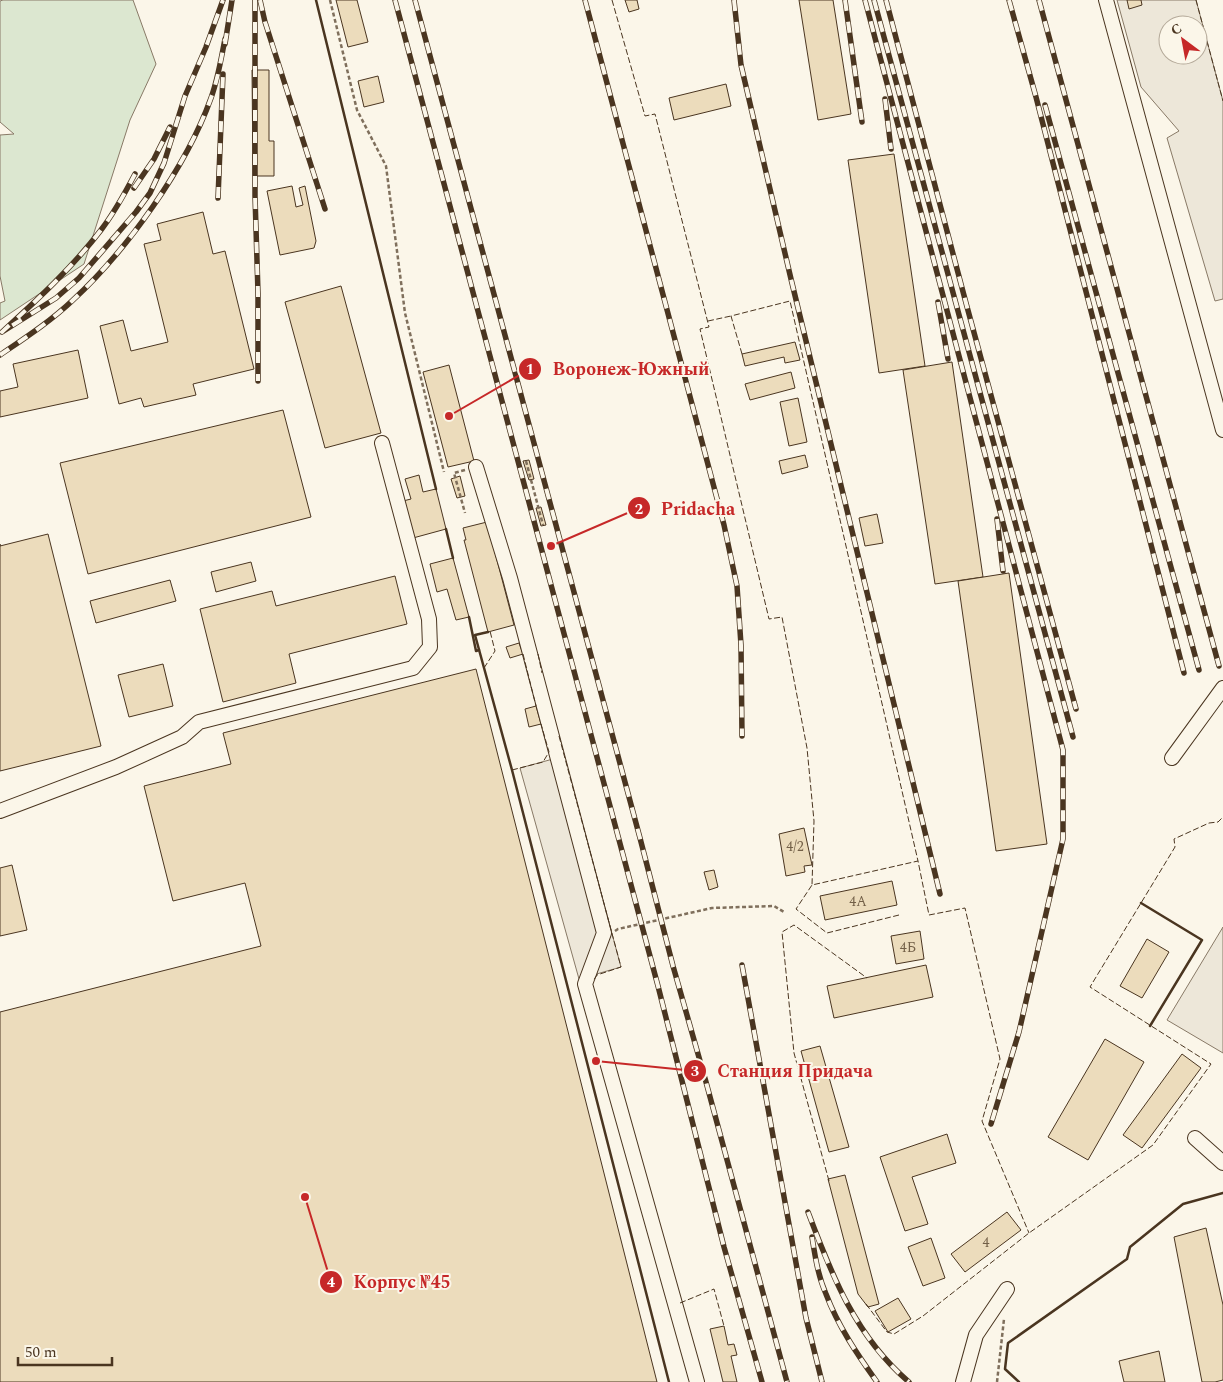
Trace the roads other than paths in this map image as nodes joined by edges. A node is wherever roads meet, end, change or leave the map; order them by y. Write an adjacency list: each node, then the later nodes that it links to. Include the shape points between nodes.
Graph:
1 (1106, 0): 2 (street)
2 (1223, 430)
3 (382, 444): 7 (street, via 429,619 430,647 413,668 199,722 182,737)
4 (476, 467): 11 (street, via 512,587 604,933 586,984)
5 (1223, 688): 6 (street)
6 (1172, 758)
7 (0, 811)
8 (1195, 1138): 9 (street)
9 (1223, 1162)
10 (1007, 1289): 12 (street, via 976,1334)
11 (695, 1378)
12 (963, 1382)

